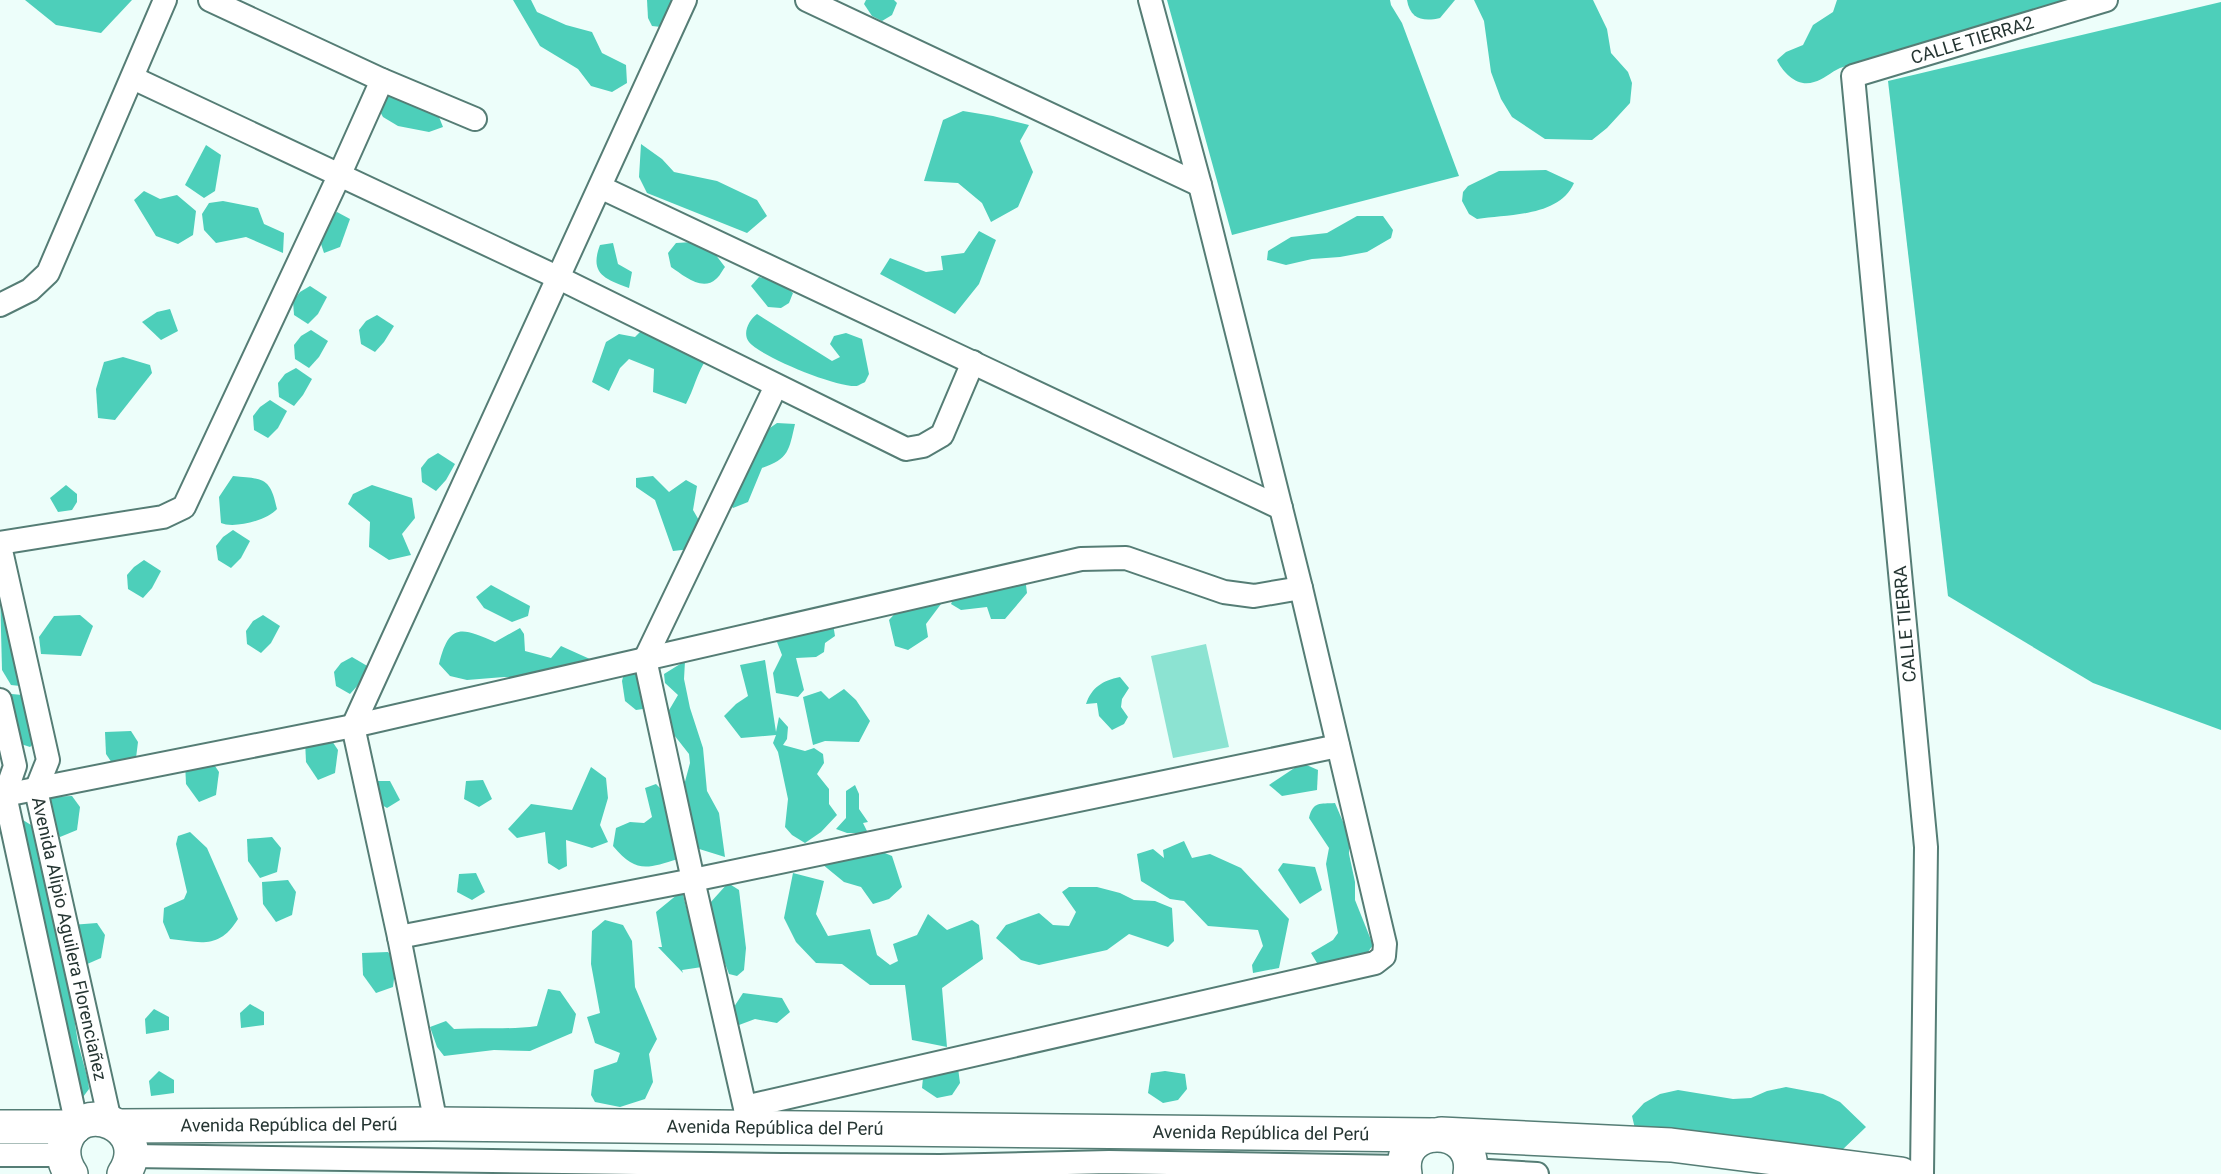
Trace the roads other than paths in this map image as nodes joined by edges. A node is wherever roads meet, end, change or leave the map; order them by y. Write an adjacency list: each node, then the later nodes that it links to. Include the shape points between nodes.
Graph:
1 (165, 0): 8 (street)
2 (210, 0): 9 (street)
3 (685, 0): 13 (street)
4 (807, 0): 12 (street)
5 (1150, 0): 12 (street)
6 (2099, 2): 7 (street, CALLE TIERRA2)
7 (1853, 76): 41 (street, CALLE TIERRA, via 1926,847)
8 (133, 78): 11 (street); 15 (street, via 48,273 30,290)
9 (382, 80): 10 (street); 11 (street)
10 (475, 118)
11 (339, 176): 14 (street); 19 (street, via 183,507 163,517)
12 (1200, 185): 18 (street)
13 (600, 187): 14 (street); 16 (street)
14 (559, 278): 17 (street); 23 (street)
15 (0, 305)
16 (973, 362): 17 (street, via 942,435 923,446 906,449); 18 (street)
17 (776, 386): 21 (street)
18 (1281, 508): 20 (street)
19 (0, 545): 25 (street, Avenida Alipio Aguilera Florenciañez, via 48,760)
20 (1301, 588): 21 (street, via 1254,596 1224,592 1126,558 1081,559); 24 (street)
21 (645, 659): 23 (street); 27 (street)
22 (0, 700): 26 (street, Avenida Alipio Aguilera Florenciañez, via 15,766)
23 (353, 726): 25 (street); 28 (street)
24 (1338, 746): 27 (street); 29 (street, via 1385,944 1380,960)
25 (36, 790): 26 (street); 30 (street, Avenida Alipio Aguilera Florenciañez)
26 (2, 796): 34 (street, Avenida Alipio Aguilera Florenciañez)
27 (693, 880): 28 (street); 29 (street)
28 (399, 937): 31 (street)
29 (747, 1117): 31 (highway, Avenida República del Perú); 33 (highway, Avenida República del Perú)
30 (114, 1124): 31 (highway, Avenida República del Perú); 34 (highway, Avenida República del Perú, via 93,1119); 36 (highway, via 127,1136)
31 (436, 1124)
32 (0, 1127): 34 (highway)
33 (1436, 1134): 37 (highway, via 1412,1146); 38 (highway, via 1453,1138 1463,1146); 40 (highway, Avenida República del Perú, via 1671,1144)
34 (72, 1146): 35 (street)
35 (0, 1155)
36 (128, 1165): 37 (street, via 940,1166 1109,1162)
37 (1404, 1171)
38 (1470, 1172): 39 (street)
39 (1537, 1174)
40 (1901, 1174)
41 (1922, 1174)

